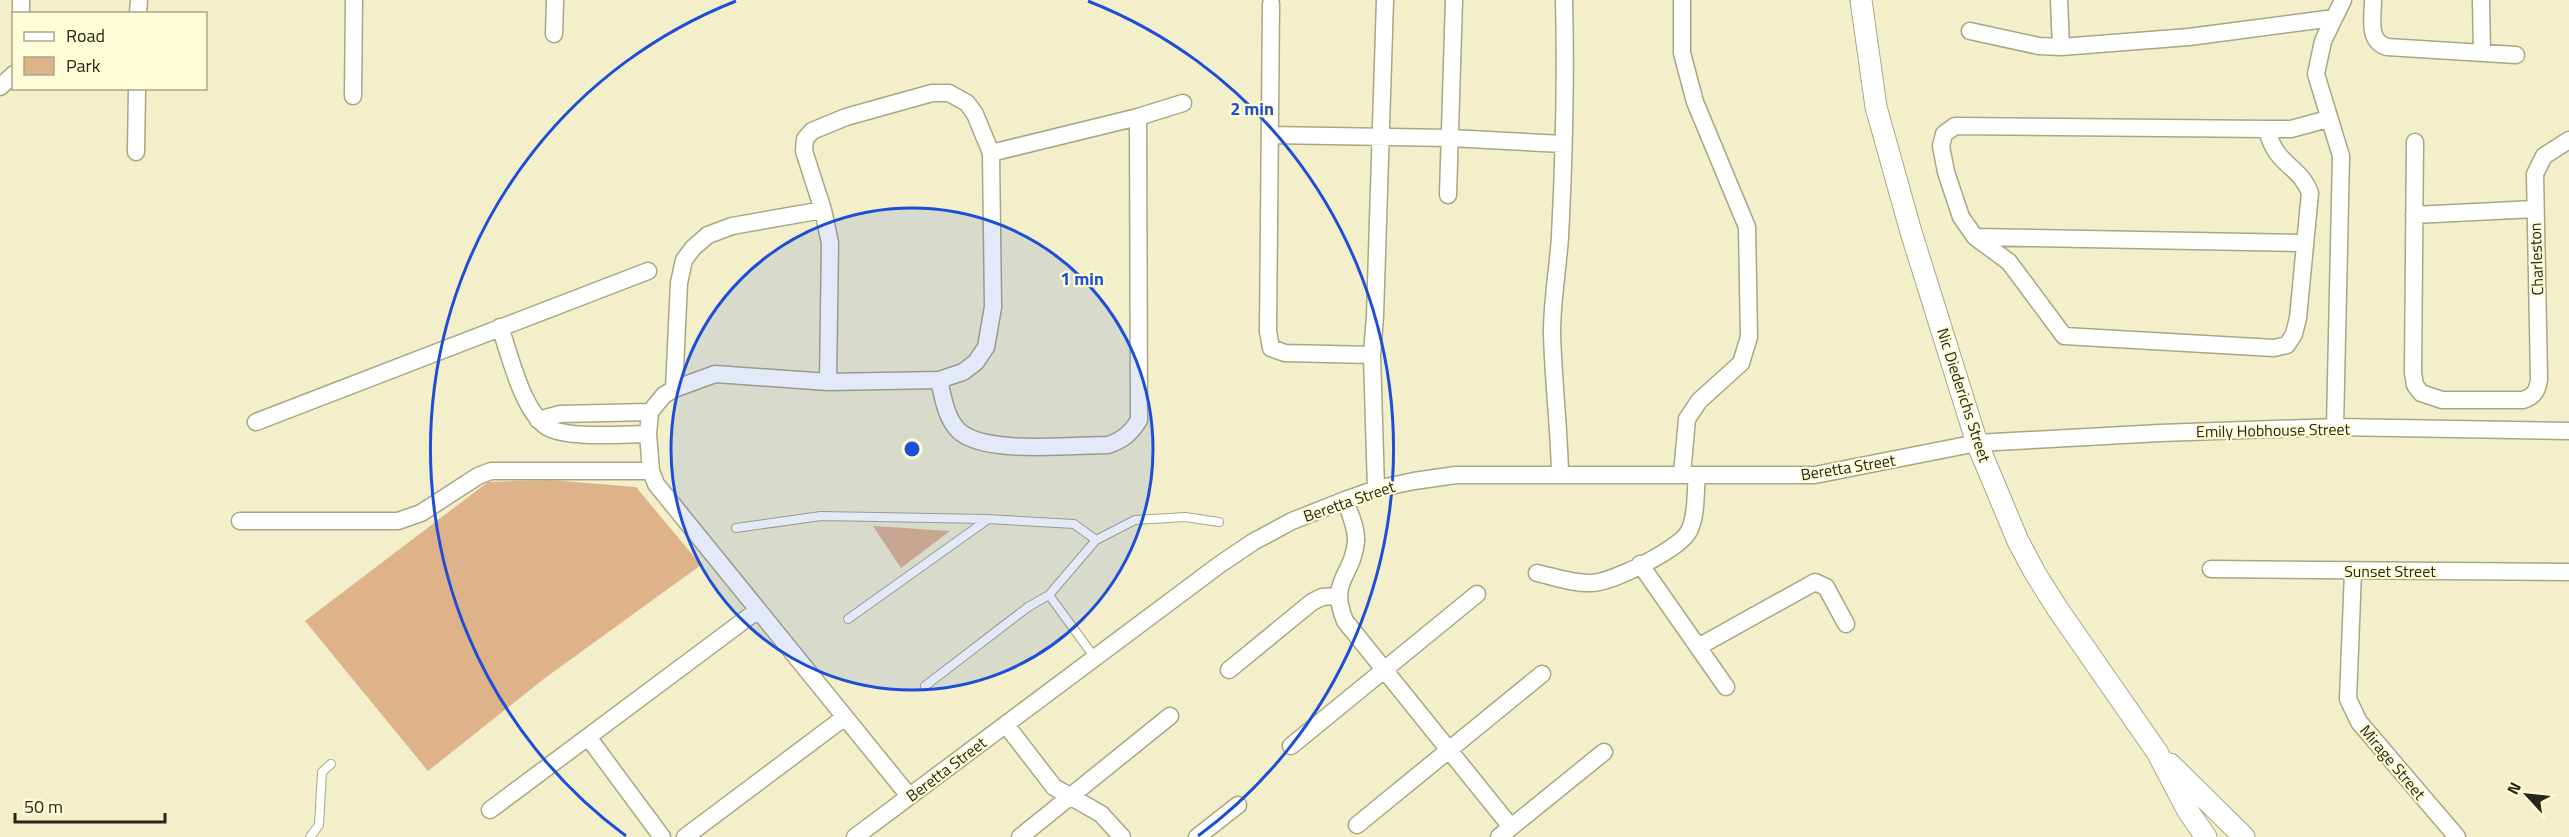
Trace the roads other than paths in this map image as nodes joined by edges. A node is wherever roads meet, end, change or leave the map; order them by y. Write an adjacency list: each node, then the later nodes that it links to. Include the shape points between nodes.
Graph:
1 (354, 0): 22 (street)
2 (555, 0): 15 (street)
3 (1385, 0): 28 (street)
4 (1454, 0): 29 (street)
5 (1564, 0): 32 (street)
6 (1682, 0): 56 (street, via 1682,53 1695,102 1747,227 1749,337 1741,363 1699,401 1687,419)
7 (1861, 0): 53 (street, Nic Diederichs Street, via 1876,106)
8 (2059, 0): 16 (street)
9 (2343, 0): 13 (street)
10 (2373, 0): 17 (street, via 2373,37 2379,45)
11 (2481, 0): 17 (street)
12 (1270, 4): 27 (street)
13 (2334, 18): 16 (street, via 2189,37); 25 (street, via 2323,41 2316,74)
14 (1970, 31): 16 (street)
15 (554, 34)
16 (2061, 47)
17 (2482, 53): 18 (street)
18 (2516, 55)
19 (12, 76): 20 (street)
20 (0, 87)
21 (137, 90): 33 (street)
22 (353, 96)
23 (1183, 103): 24 (street)
24 (1138, 117): 34 (street); 44 (street, via 1139,420 1132,432 1108,445 1013,446 971,439 951,420)
25 (2328, 119): 26 (street, via 2290,129); 50 (street, via 2341,156)
26 (2267, 129): 39 (street, via 1955,126 1944,134 1941,146 1961,217); 40 (street, via 2276,154 2303,179 2310,193)
27 (1270, 135): 28 (street); 43 (street, via 1271,348 1285,353)
28 (1381, 136): 29 (street); 43 (street)
29 (1450, 138): 32 (street); 35 (street)
30 (2569, 140): 36 (street, Charleston, via 2544,156 2535,174)
31 (2415, 142): 38 (street)
32 (1563, 144): 55 (street, via 1552,331)
33 (136, 153)
34 (991, 153): 37 (street, via 975,114 967,103 949,93 932,93 846,117 812,131 805,139 808,168); 44 (street, via 993,307 986,347 963,372)
35 (1448, 195)
36 (2535, 209): 38 (street); 38 (street, Charleston, via 2540,379 2531,398 2511,400 2442,400 2421,393 2415,385)
37 (822, 210): 45 (street, via 830,243); 46 (street, via 732,226 708,235 693,248 684,260 679,283)
38 (2414, 215)
39 (1975, 237): 40 (street); 40 (street, via 2009,262 2064,336 2255,348 2287,345 2294,334)
40 (2304, 243)
41 (648, 271): 42 (street)
42 (500, 327): 48 (street, via 524,394); 49 (street)
43 (1372, 355): 57 (street)
44 (939, 380): 45 (street)
45 (828, 382): 46 (street, via 714,374)
46 (674, 389): 47 (street)
47 (650, 412): 48 (street, via 560,414); 52 (street)
48 (538, 420): 52 (street, via 557,431)
49 (256, 422)
50 (2335, 427): 51 (street, Emily Hobhouse Street); 53 (street, Emily Hobhouse Street)
51 (2569, 431)
52 (648, 434): 54 (street)
53 (1977, 443): 56 (street, Beretta Street, via 1815,475); 89 (street, Nic Diederichs Street, via 2035,573)
54 (651, 471): 60 (street, via 491,471 422,513 398,521); 72 (street, via 656,484)
55 (1560, 473): 56 (street, Beretta Street); 57 (street, Beretta Street, via 1456,475)
56 (1689, 475): 64 (street, via 1694,507 1689,530 1673,549)
57 (1376, 489): 58 (street, Beretta Street)
58 (1345, 500): 71 (street, via 1356,537 1352,560); 76 (street, Beretta Street, via 1253,542)
59 (987, 519): 62 (lane, via 820,516); 63 (lane, via 1074,524); 73 (lane)
60 (240, 521)
61 (1219, 522): 63 (lane, via 1185,517 1135,520)
62 (736, 528)
63 (1096, 540): 70 (lane)
64 (1640, 564): 68 (street, via 1594,583); 75 (street)
65 (2211, 569): 66 (street, Sunset Street)
66 (2353, 572): 67 (street, Sunset Street); 106 (street, Mirage Street, via 2348,699 2359,722)
67 (2569, 572)
68 (1537, 573)
69 (1477, 594): 77 (street)
70 (1049, 595): 76 (lane); 80 (lane)
71 (1337, 596): 77 (street, via 1345,621); 78 (street, via 1312,602)
72 (758, 610): 83 (street); 85 (street)
73 (848, 619)
74 (1846, 624): 75 (street, via 1826,587 1815,582)
75 (1698, 647): 81 (street)
76 (1095, 658): 84 (street, Beretta Street)
77 (1384, 669): 86 (street); 87 (street)
78 (1229, 670)
79 (1542, 674): 87 (street)
80 (925, 686)
81 (1726, 687)
82 (1170, 716): 92 (street)
83 (844, 717): 91 (street); 99 (street)
84 (1006, 724): 91 (street, Beretta Street); 92 (street, via 1054,787)
85 (588, 737): 94 (street); 98 (street)
86 (1291, 746)
87 (1449, 750): 95 (street); 96 (street)
88 (1604, 752): 96 (street)
89 (2157, 752): 104 (street, Nic Diederichs Street); 105 (street, Nic Diederichs Street)
90 (331, 764): 97 (lane, via 322,772 319,825)
91 (909, 796): 100 (street, Beretta Street)
92 (1069, 797): 101 (street); 102 (street, via 1101,814)
93 (1238, 805): 103 (street)
94 (490, 810)
95 (1357, 825)
96 (1505, 832)
97 (310, 837)
98 (662, 837)
99 (685, 837)
100 (855, 837)
101 (1020, 837)
102 (1122, 837)
103 (1197, 837)
104 (2206, 837)
105 (2244, 837)
106 (2457, 837)

